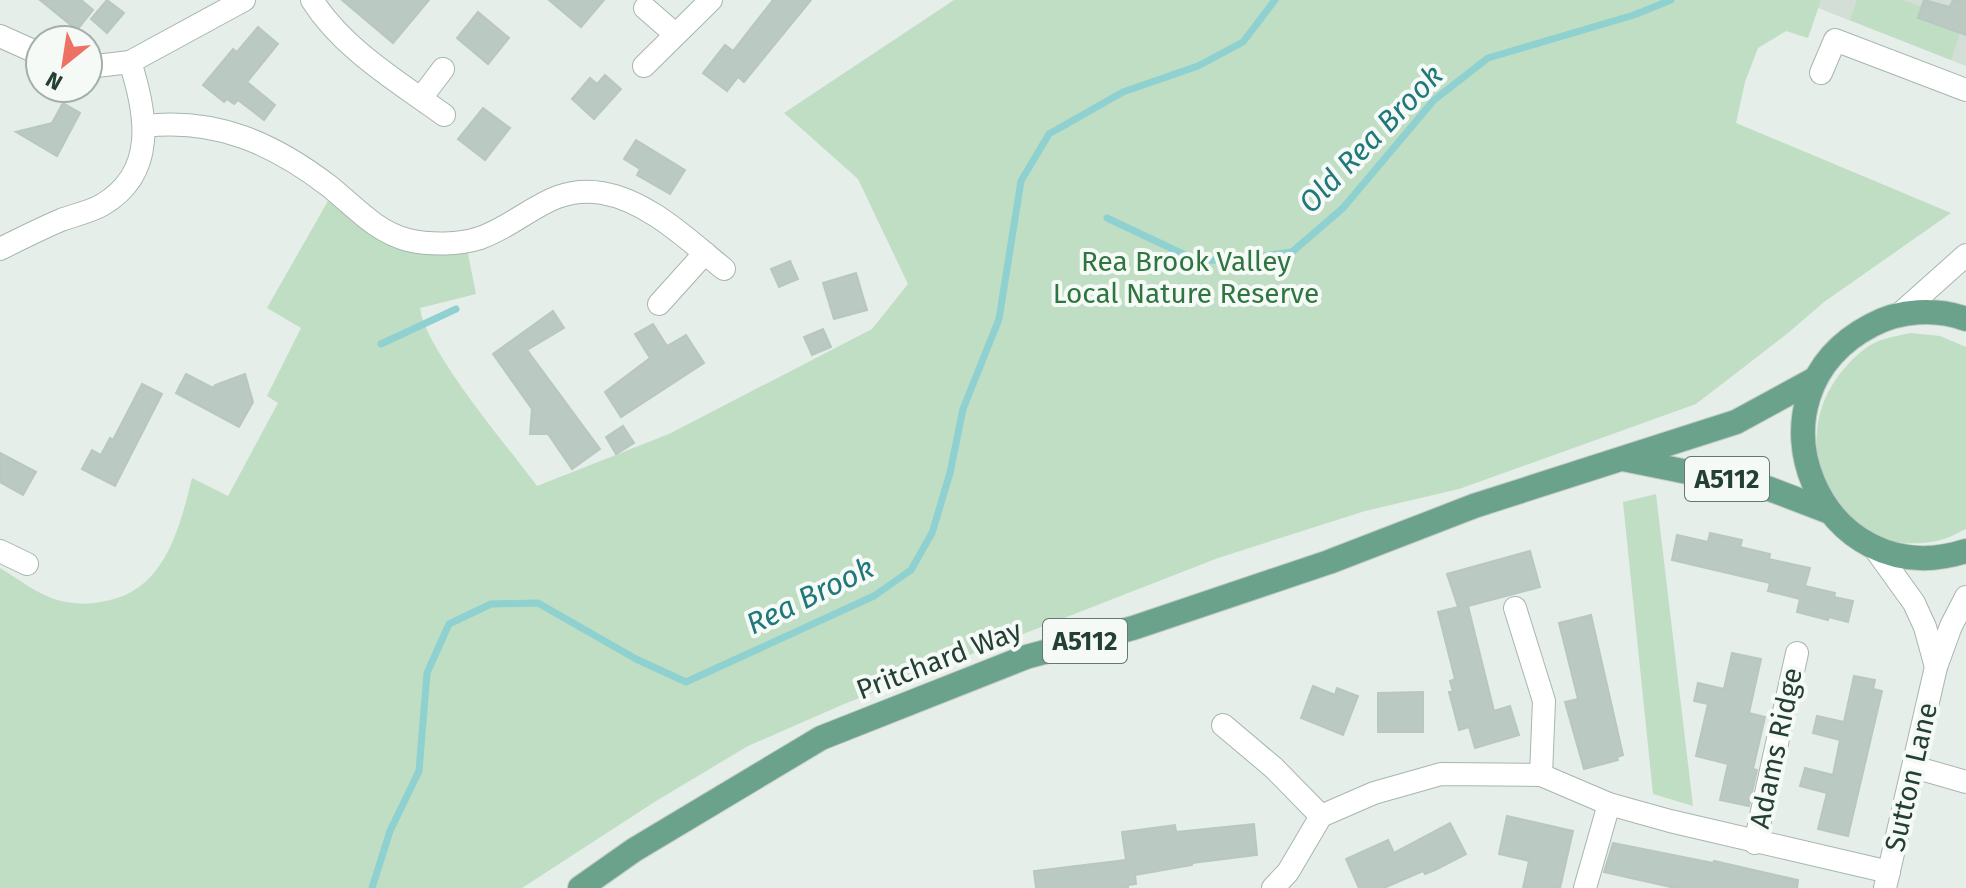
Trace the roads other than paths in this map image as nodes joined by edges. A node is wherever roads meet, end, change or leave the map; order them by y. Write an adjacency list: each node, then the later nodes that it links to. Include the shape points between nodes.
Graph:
1 (244, 0): 8 (street)
2 (312, 0): 14 (street, via 340,35)
3 (711, 0): 5 (street)
4 (645, 8): 5 (street)
5 (675, 34): 10 (street)
6 (0, 36): 7 (street)
7 (24, 47)
8 (130, 62): 9 (street); 16 (street)
9 (104, 65)
10 (644, 66)
11 (443, 69): 14 (street)
12 (1821, 73): 13 (street, via 1835,40)
13 (1966, 90)
14 (421, 98): 15 (street)
15 (444, 115)
16 (145, 126): 17 (street, via 140,161 125,186 101,205); 18 (street, via 190,124 263,143 328,186 378,228 404,239 478,239 551,197 591,192 628,202)
17 (0, 249)
18 (705, 253): 20 (street); 21 (street)
19 (1966, 255): 22 (street)
20 (724, 269)
21 (659, 304)
22 (1901, 313): 23 (main road, via 1935,312); 24 (main road, via 1855,333)
23 (1966, 319)
24 (1815, 379): 25 (main road, Pritchard Way / A5112, via 1736,422); 26 (main road, via 1805,408 1802,444 1811,481)
25 (1621, 459): 26 (main road, Pritchard Way / A5112, via 1767,488); 43 (main road, Pritchard Way / A5112, via 1148,623 1026,657 821,738)
26 (1830, 512): 27 (main road)
27 (1873, 546): 29 (main road, via 1924,558); 34 (street, Sutton Lane, via 1914,603)
28 (0, 551): 30 (street)
29 (1966, 551)
30 (27, 564)
31 (1966, 597): 34 (street, Sutton Lane)
32 (1515, 608): 37 (street, via 1544,701)
33 (1797, 653): 41 (street, Adams Ridge)
34 (1936, 667): 36 (street, Sutton Lane)
35 (1223, 725): 40 (street)
36 (1914, 767): 38 (street); 42 (street, Sutton Lane)
37 (1541, 775): 39 (street, Adams Ridge); 40 (street, via 1441,774 1374,793)
38 (1966, 782)
39 (1609, 804): 41 (street, Adams Ridge); 45 (street)
40 (1321, 816): 44 (street)
41 (1755, 843): 42 (street, Adams Ridge)
42 (1887, 880)
43 (580, 888)
44 (1273, 888)
45 (1585, 888)

